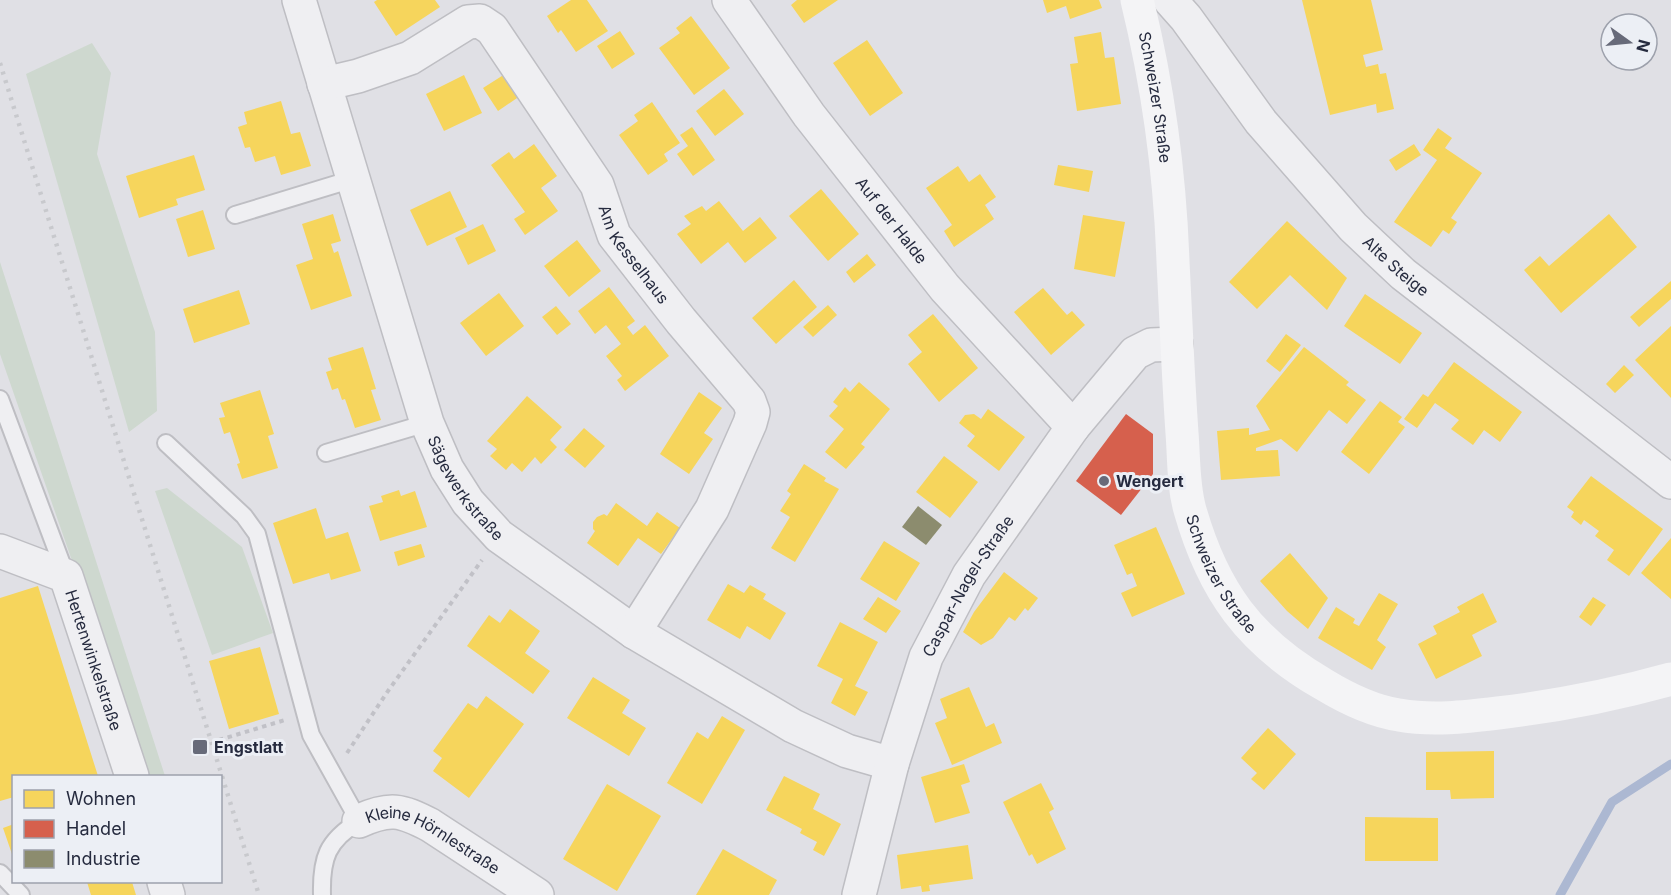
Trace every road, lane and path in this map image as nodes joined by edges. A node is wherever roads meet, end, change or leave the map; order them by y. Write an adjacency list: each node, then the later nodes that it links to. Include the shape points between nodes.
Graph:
1 (299, 0): 5 (street, Sägewerkstraße)
2 (729, 0): 11 (street, Auf der Halde, via 809,115 945,288)
3 (1137, 0): 8 (street, Schweizer Straße, via 1151,58 1164,144)
4 (1170, 0): 14 (street, Alte Steige, via 1261,122 1353,227 1403,274)
5 (324, 84): 6 (street, Sägewerkstraße); 18 (street, Am Kesselhaus, via 410,58 468,22 480,21 492,29 597,185 614,235 748,401 753,412 750,423 712,509)
6 (353, 179): 7 (lane); 10 (street, Sägewerkstraße)
7 (236, 214)
8 (1176, 344): 11 (street, Caspar-Nagel-Straße, via 1151,345 1135,353); 19 (street, Schweizer Straße, via 1189,507 1207,560 1224,593 1249,627 1274,652 1306,674 1352,701 1398,715 1452,719 1588,700)
9 (0, 399): 17 (lane)
10 (427, 423): 13 (lane); 15 (street, Sägewerkstraße, via 447,469 468,502)
11 (1073, 426): 22 (street, Caspar-Nagel-Straße, via 969,575 926,657)
12 (166, 443): 23 (lane, via 244,516 257,534 311,735)
13 (326, 453)
14 (1671, 482)
15 (499, 536): 18 (street, Sägewerkstraße); 23 (path)
16 (0, 551): 17 (street, Hertenwinkelstraße)
17 (66, 576): 24 (street, Hertenwinkelstraße)
18 (634, 632): 22 (street, Sägewerkstraße, via 793,726 848,751)
19 (1671, 679)
20 (276, 722): 21 (path)
21 (219, 740)
22 (892, 764): 30 (street, Caspar-Nagel-Straße)
23 (333, 774): 25 (lane)
24 (131, 775)
25 (359, 821): 28 (lane, via 341,832 326,854); 29 (street, Kleine Hörnlestraße, via 379,812 411,815)
26 (0, 873): 27 (lane)
27 (21, 895)
28 (322, 895)
29 (537, 895)
30 (859, 895)

